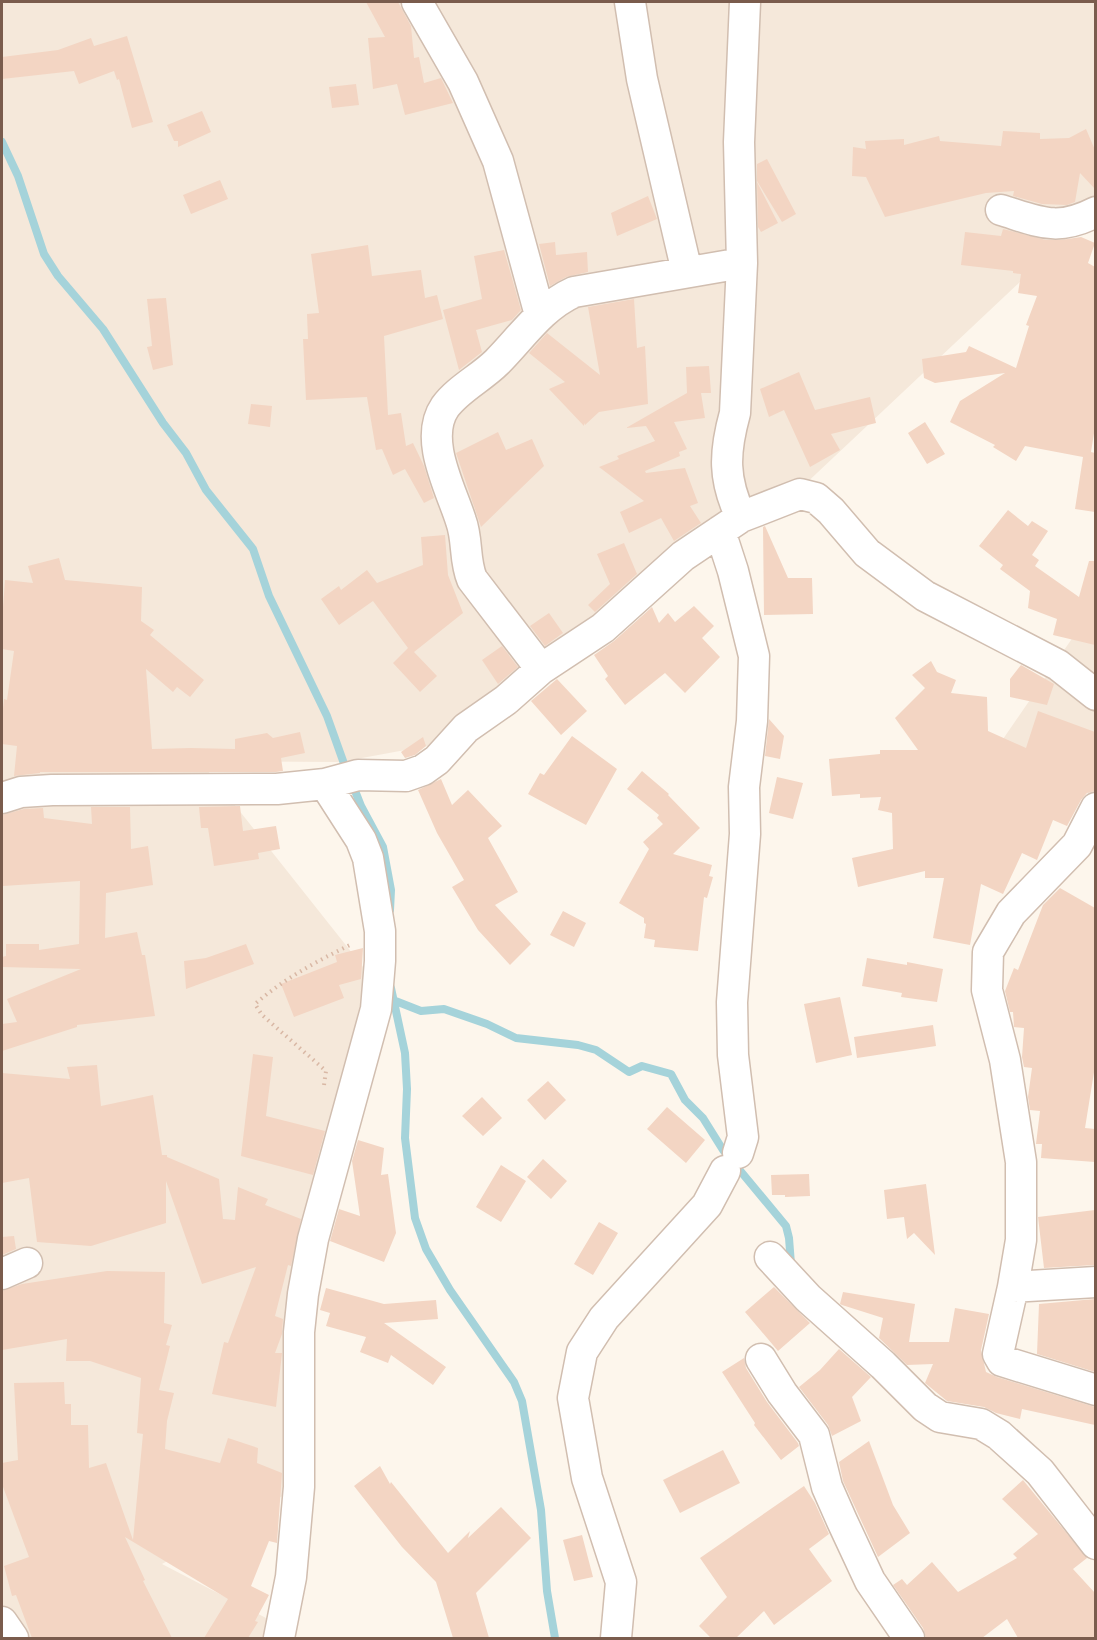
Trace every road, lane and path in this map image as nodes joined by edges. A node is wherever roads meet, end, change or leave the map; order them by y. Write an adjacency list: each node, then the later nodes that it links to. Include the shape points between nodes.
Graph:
1 (417, 2): 8 (street, via 464,82 498,161)
2 (630, 2): 7 (street, via 642,79)
3 (745, 2): 6 (street, via 739,142)
4 (1002, 210): 5 (street, via 1054,225 1076,222)
5 (1095, 212)
6 (742, 263): 7 (street); 9 (street, via 735,413 726,468)
7 (687, 272): 8 (street, via 573,292)
8 (540, 315): 10 (street, via 497,362 446,407 437,434 440,464 462,523 472,579)
9 (731, 524): 10 (street, via 683,556 603,628); 11 (street, via 801,494 816,498 867,553 926,596 1058,665); 26 (street, via 733,571 754,656 732,1002 733,1055 743,1137 706,1205 604,1318 582,1352 573,1398 587,1478 621,1582)
10 (541, 669): 12 (street, via 466,728 423,770 406,776)
11 (1095, 695)
12 (340, 780): 13 (street, via 277,789 52,790); 15 (street, via 368,858)
13 (2, 798)
14 (1095, 808): 19 (street, via 1077,845 1011,913 988,952 987,990 1005,1060 1021,1162 1021,1240)
15 (380, 931): 16 (path, via 314,962 255,1004 262,1015 326,1071); 25 (street, via 376,1009 313,1239 303,1294 299,1332 299,1487 291,1577)
16 (324, 1091)
17 (770, 1257): 22 (street, via 808,1298 926,1407 940,1417 981,1424 999,1435 1063,1500)
18 (1095, 1282): 19 (street)
19 (1013, 1287): 21 (street, via 998,1354 1002,1361)
20 (761, 1359): 27 (street, via 814,1435 827,1487 870,1581)
21 (1095, 1390)
22 (1095, 1544)
23 (2, 1622): 24 (street)
24 (13, 1638)
25 (279, 1638)
26 (616, 1638)
27 (909, 1638)

